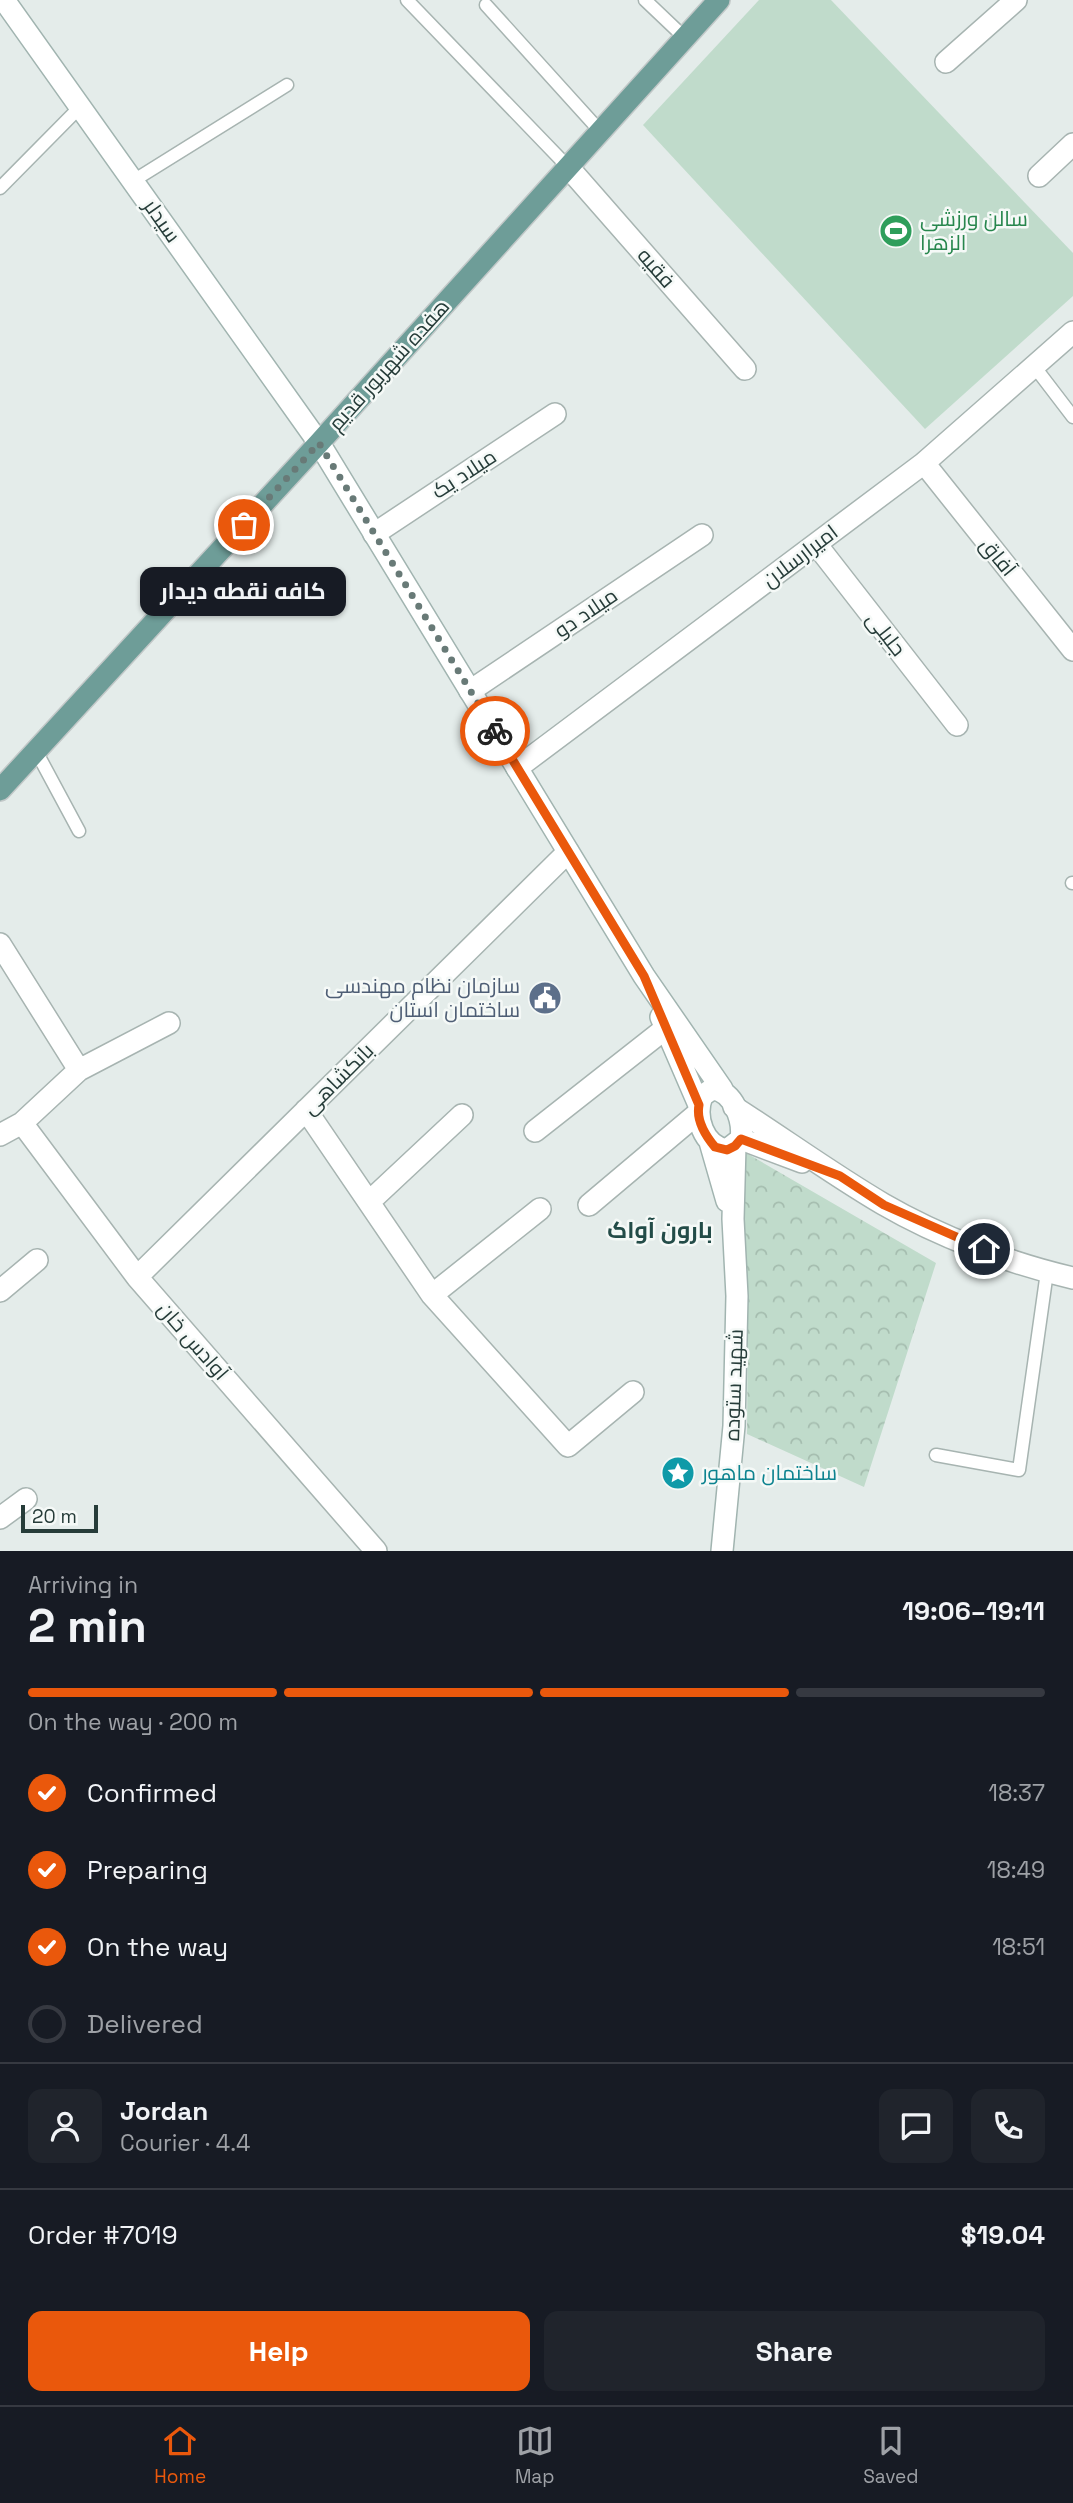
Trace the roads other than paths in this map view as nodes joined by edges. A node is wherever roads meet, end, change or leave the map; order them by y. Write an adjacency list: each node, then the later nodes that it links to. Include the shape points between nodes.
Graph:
1 (407, 0): 13 (lane)
2 (645, 0): 7 (lane)
3 (719, 0): 7 (main road, هفده شهریور قدیم)
4 (1016, 0): 8 (street)
5 (6, 1): 10 (street, سیدلر)
6 (486, 5): 11 (lane)
7 (685, 38): 11 (main road, هفده شهریور قدیم)
8 (946, 62)
9 (287, 85): 15 (lane)
10 (80, 107): 15 (street, سیدلر); 16 (lane)
11 (600, 131): 13 (main road, هفده شهریور قدیم)
12 (1073, 144): 14 (street)
13 (568, 167): 19 (street, فقیه); 22 (main road, هفده شهریور قدیم)
14 (1039, 176)
15 (133, 181): 22 (street, سیدلر)
16 (0, 188)
17 (1073, 332): 18 (street, امیرارسلان)
18 (1034, 366): 21 (lane); 23 (street, امیرارسلان)
19 (745, 369)
20 (555, 414): 24 (street, میلاد یک)
21 (1073, 417)
22 (319, 443): 24 (street); 30 (main road, هفده شهریور قدیم)
23 (923, 463): 26 (street, امیرارسلان); 27 (street, آفاق)
24 (374, 534): 28 (street)
25 (702, 535): 28 (street, میلاد دو)
26 (816, 544): 29 (street, جلیلی); 31 (street, امیرارسلان)
27 (1073, 650)
28 (470, 691): 31 (street)
29 (957, 725)
30 (36, 751): 32 (main road, هفده شهریور قدیم); 33 (lane)
31 (517, 768): 34 (street)
32 (0, 790)
33 (79, 831)
34 (568, 852): 36 (street); 43 (street, بانکشاهی)
35 (0, 944): 39 (street)
36 (644, 976): 38 (street); 40 (street)
37 (169, 1023): 39 (street)
38 (666, 1028): 42 (street); 46 (street)
39 (79, 1070): 45 (street)
40 (722, 1089): 41 (street); 42 (street, via 702,1096)
41 (734, 1107): 49 (street, via 743,1129); 50 (street)
42 (698, 1109): 48 (street); 52 (street)
43 (306, 1110): 51 (street); 57 (street, بانکشاهی)
44 (462, 1115): 51 (street)
45 (22, 1123): 47 (street); 57 (street, آوادس خان)
46 (534, 1131)
47 (0, 1135)
48 (710, 1142): 49 (street, via 727,1150); 54 (street, شهید ستوده)
49 (738, 1142): 50 (street); 54 (street, شهید ستوده)
50 (840, 1176): 56 (street, via 920,1222)
51 (369, 1202): 60 (street)
52 (589, 1205)
53 (540, 1209): 60 (street)
54 (733, 1219): 66 (street, شهید ستوده, via 737,1296 734,1426)
55 (37, 1260): 59 (street)
56 (1047, 1272): 58 (street); 62 (lane, via 1019,1470)
57 (137, 1277): 65 (street, آوادس خان)
58 (1073, 1278)
59 (0, 1290)
60 (432, 1295): 61 (street, via 568,1446)
61 (632, 1392)
62 (936, 1455)
63 (26, 1499): 64 (street)
64 (0, 1518)
65 (376, 1551)
66 (722, 1551)

